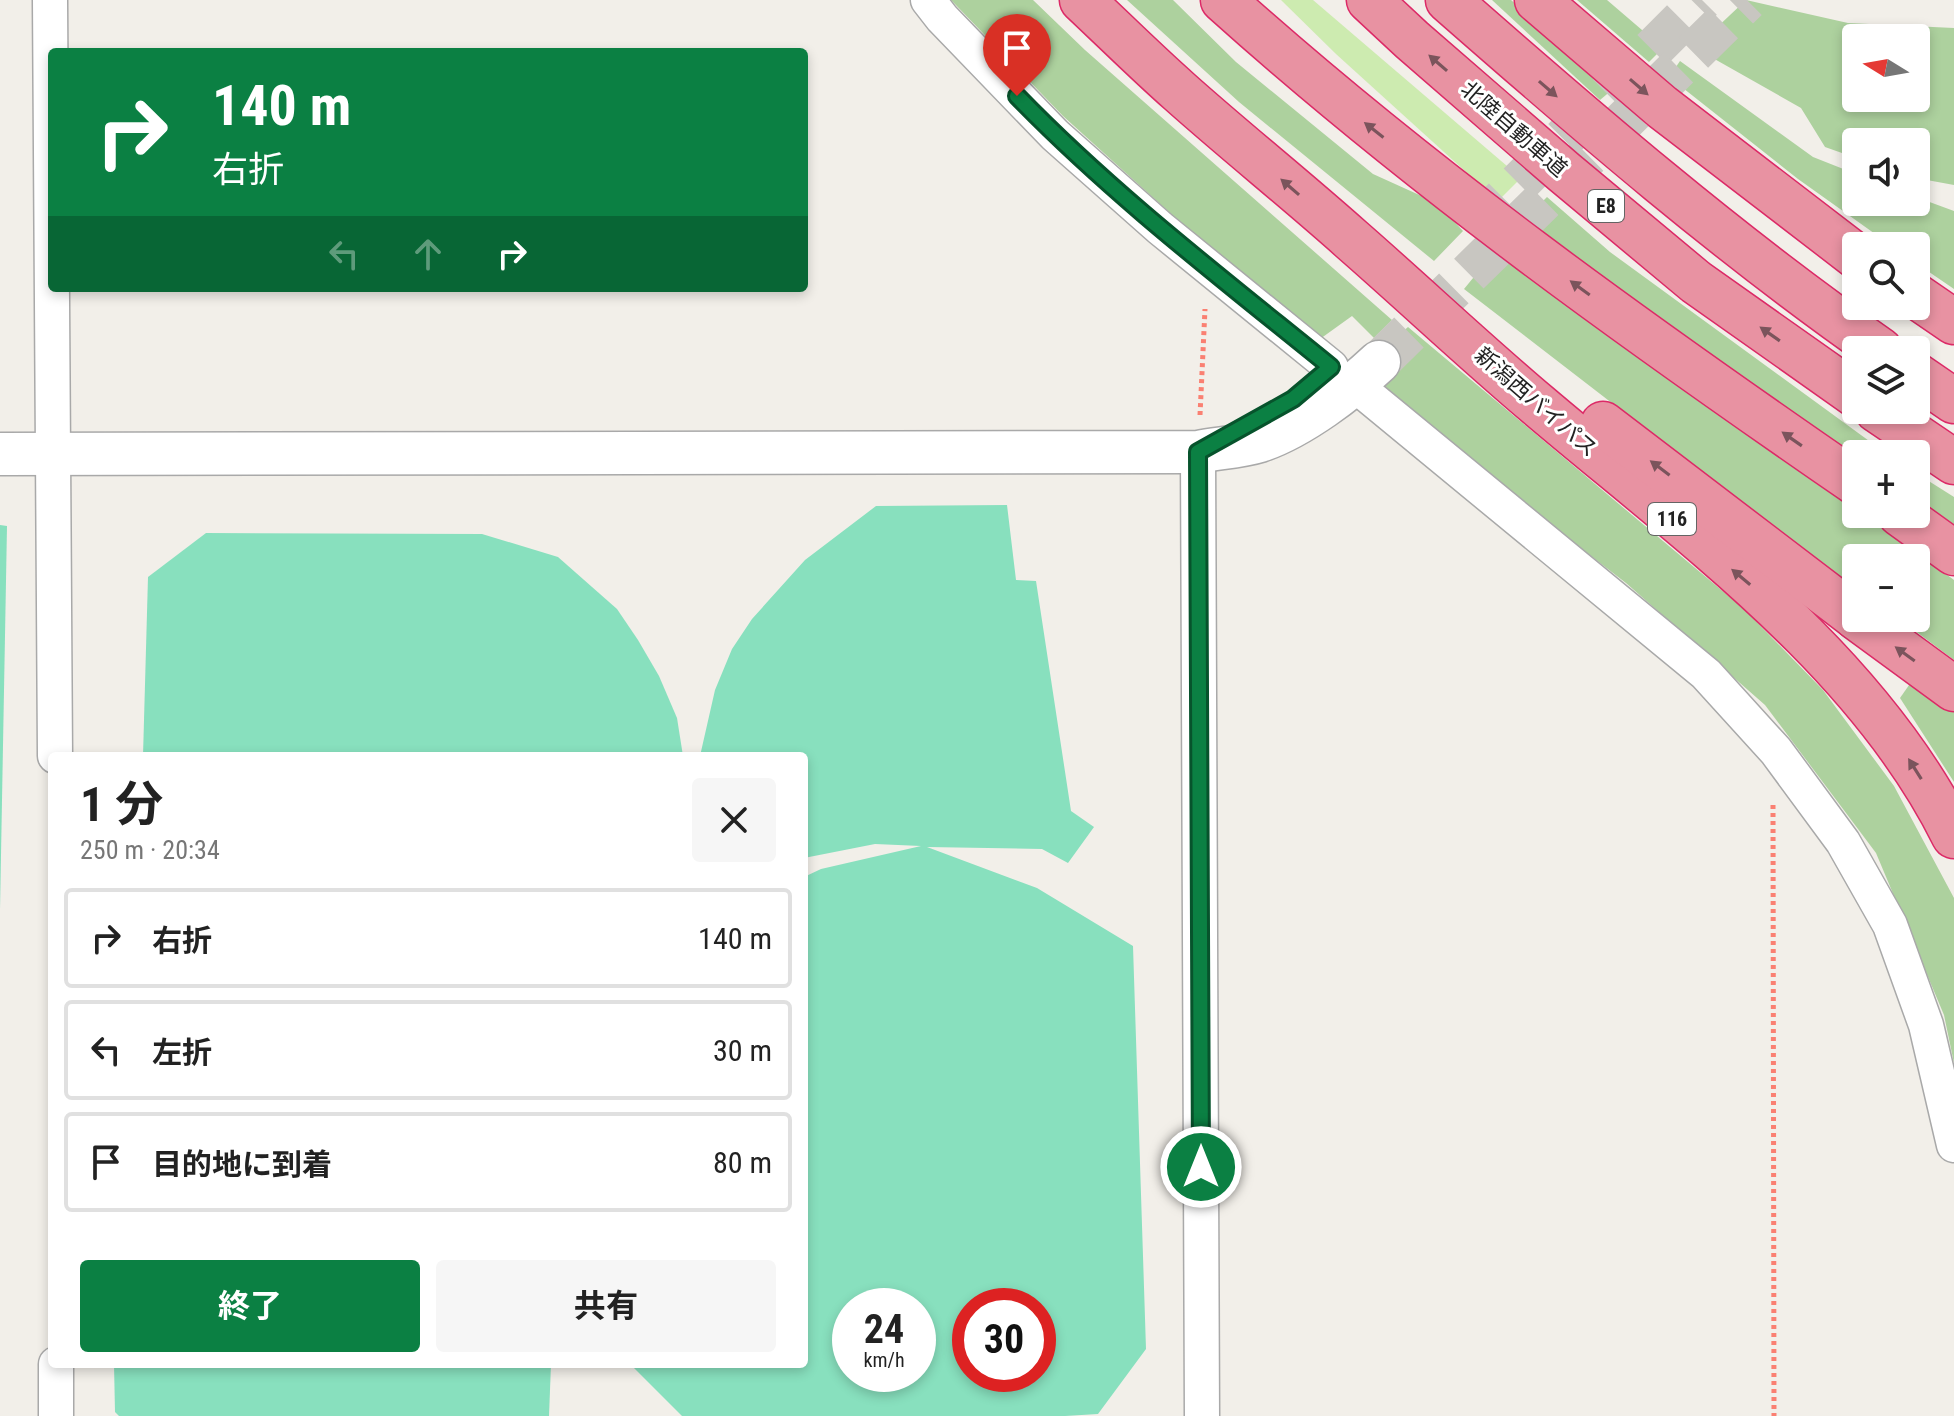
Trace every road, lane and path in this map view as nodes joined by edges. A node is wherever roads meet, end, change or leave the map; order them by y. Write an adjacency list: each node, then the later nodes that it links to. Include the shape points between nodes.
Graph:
1 (50, 0): 8 (street)
2 (928, 0): 11 (street, via 1055,135)
3 (1082, 0): 9 (highway, 新潟西バイパス / 116, one-way to 3)
4 (1223, 0): 25 (highway, one-way to 4, via 1521,244 1343,106)
5 (1369, 0): 17 (highway, 北陸自動車道 / E8, one-way to 5, via 1696,282)
6 (1448, 0): 15 (highway, E8, one-way to 15, via 1570,108)
7 (1537, 0): 10 (highway, one-way to 10, via 1662,107)
8 (50, 48)
9 (1349, 237): 28 (highway, one-way to 9); 33 (highway, 新潟西バイパス / 116, one-way to 9, via 1900,744 1754,588)
10 (1842, 245)
11 (1208, 267): 16 (street); 21 (path)
12 (51, 292): 22 (street)
13 (1930, 306): 14 (highway)
14 (1954, 322)
15 (1860, 336)
16 (1358, 363): 21 (street, via 1310,416 1260,441); 31 (street, via 1706,674)
17 (1842, 385)
18 (1930, 385): 19 (highway)
19 (1954, 401)
20 (1898, 424): 24 (highway)
21 (1198, 452): 22 (street); 37 (street)
22 (54, 453): 23 (street); 32 (street)
23 (0, 454)
24 (1954, 462)
25 (1842, 473)
26 (1919, 528): 27 (highway)
27 (1954, 553)
28 (1842, 606)
29 (1877, 632): 30 (highway, one-way to 29)
30 (1954, 689)
31 (1776, 751): 34 (street, via 1843,842 1890,925 1926,1025); 38 (path)
32 (55, 752)
33 (1954, 836)
34 (1954, 1145)
35 (56, 1368): 36 (street)
36 (56, 1416)
37 (1202, 1416)
38 (1774, 1416)

